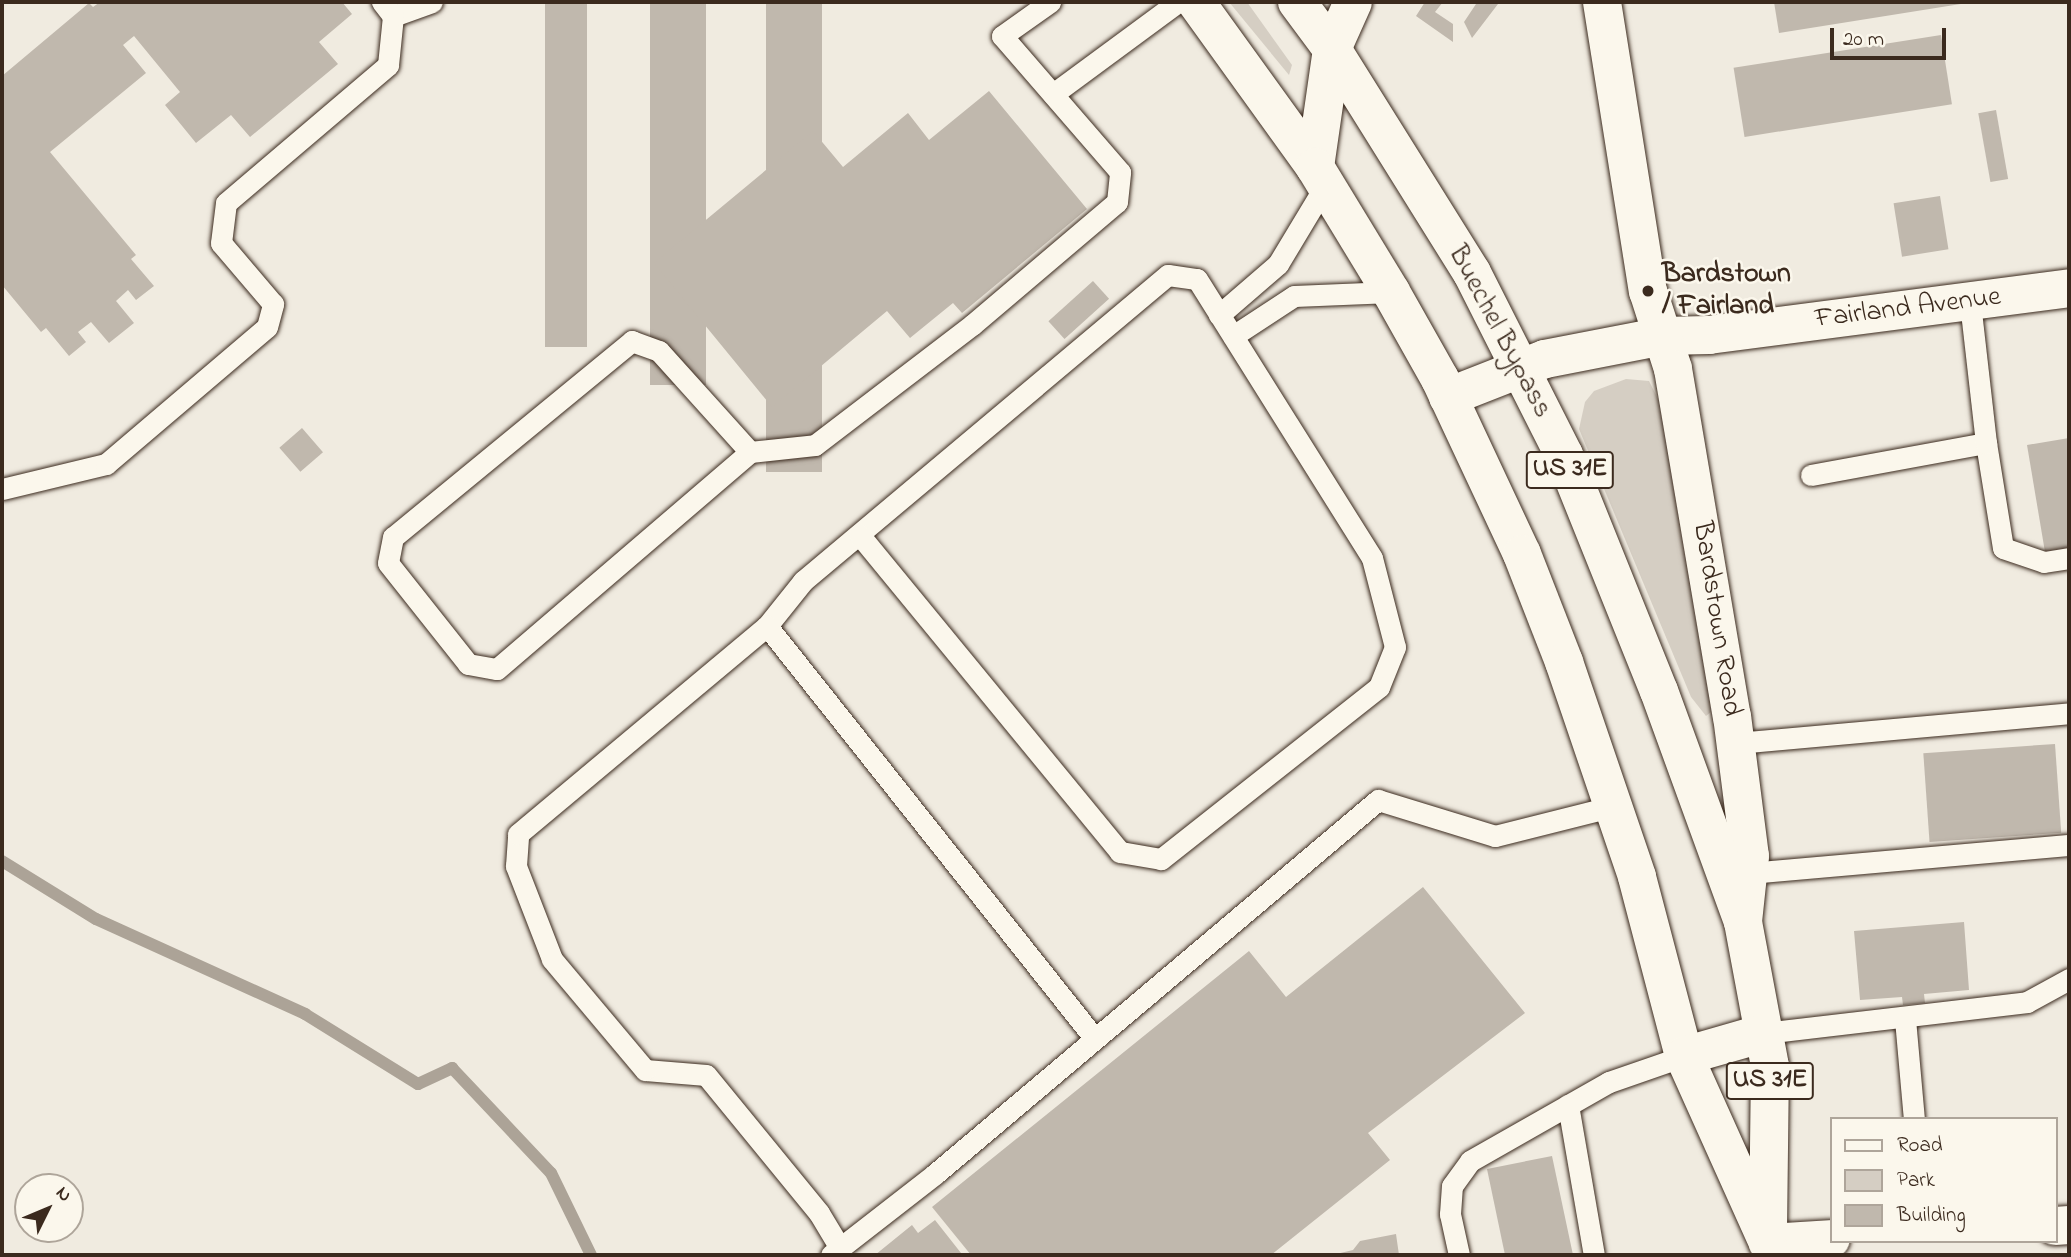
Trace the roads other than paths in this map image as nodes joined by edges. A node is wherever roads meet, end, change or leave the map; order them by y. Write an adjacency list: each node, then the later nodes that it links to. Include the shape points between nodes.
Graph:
1 (432, 2): 8 (lane)
2 (1050, 2): 10 (lane, via 1002,36)
3 (1178, 2): 10 (lane)
4 (1196, 2): 11 (main road, US 31E)
5 (1297, 2): 9 (main road, Buechel Bypass / US 31E)
6 (1353, 2): 9 (main road)
7 (1602, 2): 17 (main road, Bardstown Road, via 1648,291)
8 (387, 9): 23 (lane, via 388,65 226,203 221,243 272,304 267,327 106,464)
9 (1332, 49): 11 (main road); 18 (main road, Buechel Bypass / US 31E, via 1472,273)
10 (1053, 94): 21 (lane, via 1120,172 1117,202 972,325 815,445)
11 (1320, 176): 13 (main road, US 31E); 15 (lane, via 1278,264)
12 (2069, 288): 14 (main road, Fairland Avenue)
13 (1391, 292): 16 (lane, via 1294,296); 19 (main road, US 31E)
14 (1970, 302): 17 (main road, Fairland Avenue, via 1709,335); 20 (lane)
15 (1219, 315): 16 (lane); 24 (lane, via 1197,279 1168,275)
16 (1233, 336): 24 (lane, via 1372,558 1395,647 1379,687 1161,859 1120,852)
17 (1663, 336): 18 (main road, Fairland Avenue, via 1545,359); 28 (main road, Bardstown Road, via 1676,383)
18 (1518, 370): 19 (main road, Fairland Avenue); 32 (main road, Buechel Bypass / US 31E, via 1564,455 1604,551)
19 (1448, 397): 29 (main road, US 31E, via 1522,554)
20 (1986, 443): 22 (lane); 25 (lane, via 2003,548 2043,562)
21 (750, 452): 21 (lane, via 497,669 468,664 388,563 393,537 632,341 659,351)
22 (1811, 475)
23 (2, 489)
24 (859, 534): 26 (lane, via 803,581)
25 (2069, 558)
26 (767, 626): 36 (lane); 42 (lane, via 518,834 516,866 552,959 645,1070 706,1075 819,1213)
27 (2069, 713): 28 (lane)
28 (1736, 743): 31 (main road, Bardstown Road)
29 (1614, 806): 36 (lane, via 1496,836 1378,800); 37 (main road, US 31E)
30 (2069, 845): 31 (lane)
31 (1748, 873): 32 (main road, Bardstown Road)
32 (1743, 922): 35 (main road, Bardstown Road / US 31E)
33 (2069, 979): 34 (lane, via 2027,1002)
34 (1905, 1019): 35 (lane); 39 (lane)
35 (1764, 1033): 37 (main road); 41 (main road, Bardstown Road / US 31E, via 1770,1066)
36 (1095, 1038): 42 (lane)
37 (1684, 1056): 38 (lane, via 1608,1082); 41 (main road, US 31E)
38 (1568, 1105): 43 (lane, via 1471,1161 1452,1186 1450,1214); 44 (lane)
39 (1914, 1117)
40 (1829, 1239): 41 (main road)
41 (1769, 1249)
42 (835, 1252)
43 (1459, 1255)
44 (1594, 1255)

